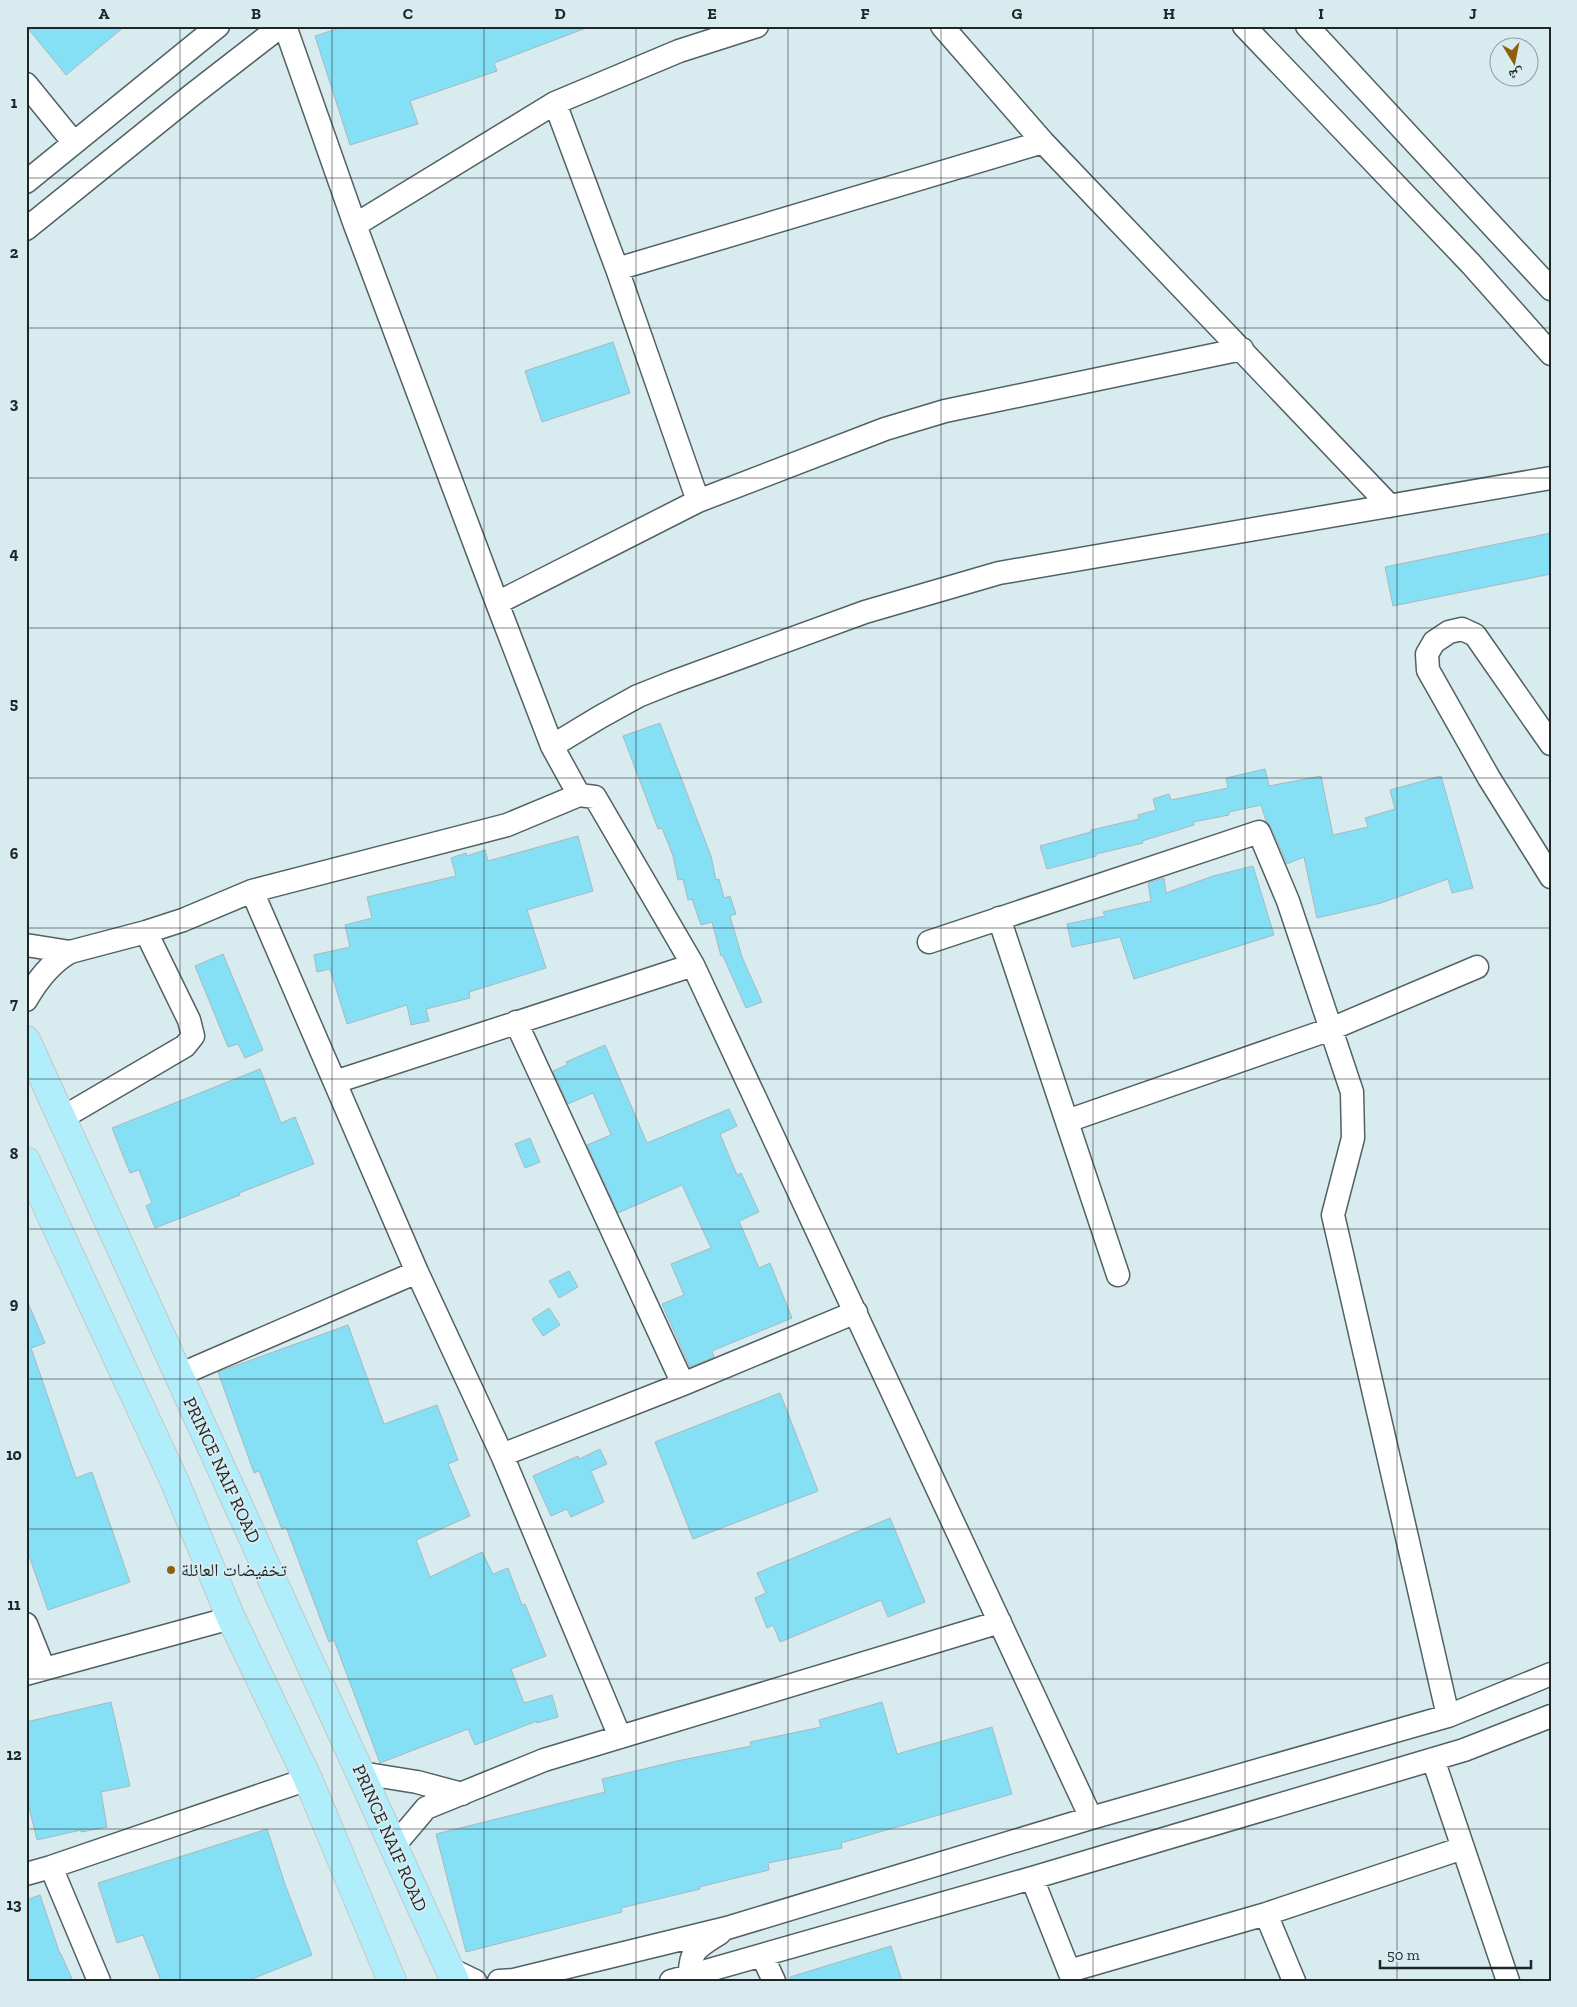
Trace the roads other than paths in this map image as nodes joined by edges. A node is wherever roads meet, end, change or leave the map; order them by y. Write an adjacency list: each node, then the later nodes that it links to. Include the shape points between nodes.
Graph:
1 (218, 26): 10 (street)
2 (283, 26): 12 (street); 13 (street)
3 (756, 26): 8 (street, via 680,51)
4 (942, 26): 9 (street)
5 (1244, 26): 17 (street, via 1471,264)
6 (1307, 26): 15 (street)
7 (26, 84): 10 (street)
8 (555, 103): 12 (street); 14 (street)
9 (1044, 142): 14 (street); 16 (street)
10 (74, 143): 11 (street)
11 (28, 177)
12 (355, 225): 21 (street)
13 (26, 229)
14 (617, 269): 19 (street)
15 (1551, 289)
16 (1242, 349): 19 (street, via 945,411 885,428); 20 (street)
17 (1551, 354)
18 (1551, 478): 20 (street)
19 (698, 500): 21 (street)
20 (1390, 506): 23 (street, via 999,573 927,593 865,612 664,685 600,716)
21 (497, 604): 23 (street)
22 (1551, 744): 25 (street, via 1475,635 1462,629 1449,632 1434,642 1427,654 1428,670 1489,778)
23 (552, 746): 24 (street)
24 (579, 795): 26 (street, via 507,825); 32 (street, via 595,797)
25 (1551, 877)
26 (252, 891): 28 (street); 38 (street)
27 (999, 918): 29 (street); 36 (street, via 1259,832 1288,901); 40 (street)
28 (146, 932): 31 (street); 39 (street, via 189,1020 193,1036 185,1046)
29 (929, 942)
30 (26, 945): 31 (street)
31 (70, 952): 34 (street, via 59,958 36,983)
32 (694, 965): 35 (street); 44 (street)
33 (1477, 967): 36 (street)
34 (26, 1000)
35 (516, 1022): 38 (street); 46 (street)
36 (1331, 1029): 40 (street); 53 (street, via 1352,1092 1353,1138 1333,1216)
37 (26, 1040): 39 (main road, PRINCE NAIF ROAD)
38 (335, 1082): 42 (street)
39 (62, 1118): 45 (main road, PRINCE NAIF ROAD)
40 (1067, 1121): 43 (street)
41 (26, 1161): 48 (main road, via 174,1480)
42 (417, 1272): 45 (street); 47 (street)
43 (1118, 1275)
44 (856, 1312): 46 (street); 49 (street)
45 (179, 1375): 57 (main road, PRINCE NAIF ROAD)
46 (683, 1384): 47 (street)
47 (502, 1455): 55 (street)
48 (231, 1618): 51 (street); 58 (main road)
49 (1000, 1622): 55 (street); 60 (street)
50 (26, 1624): 51 (street)
51 (35, 1671)
52 (1551, 1674): 53 (street)
53 (1448, 1716): 60 (street)
54 (1551, 1716): 56 (street)
55 (620, 1737): 59 (street, via 544,1760)
56 (1433, 1759): 62 (street); 65 (street)
57 (361, 1773): 59 (street, via 417,1782); 61 (main road, PRINCE NAIF ROAD)
58 (308, 1779): 63 (street); 73 (main road)
59 (462, 1794): 61 (street, via 426,1808)
60 (1091, 1818): 67 (street)
61 (393, 1847): 70 (main road, PRINCE NAIF ROAD)
62 (1463, 1848): 66 (street); 78 (street)
63 (51, 1867): 64 (street); 72 (street)
64 (26, 1874)
65 (1032, 1878): 68 (street); 71 (street)
66 (1266, 1914): 71 (street); 77 (street)
67 (727, 1928): 69 (street, via 698,1947); 75 (street)
68 (762, 1955): 69 (street); 76 (street)
69 (689, 1972)
70 (452, 1975): 74 (street)
71 (1071, 1976)
72 (99, 1981)
73 (392, 1981)
74 (475, 1981)
75 (499, 1981)
76 (774, 1981)
77 (1294, 1981)
78 (1508, 1981)

